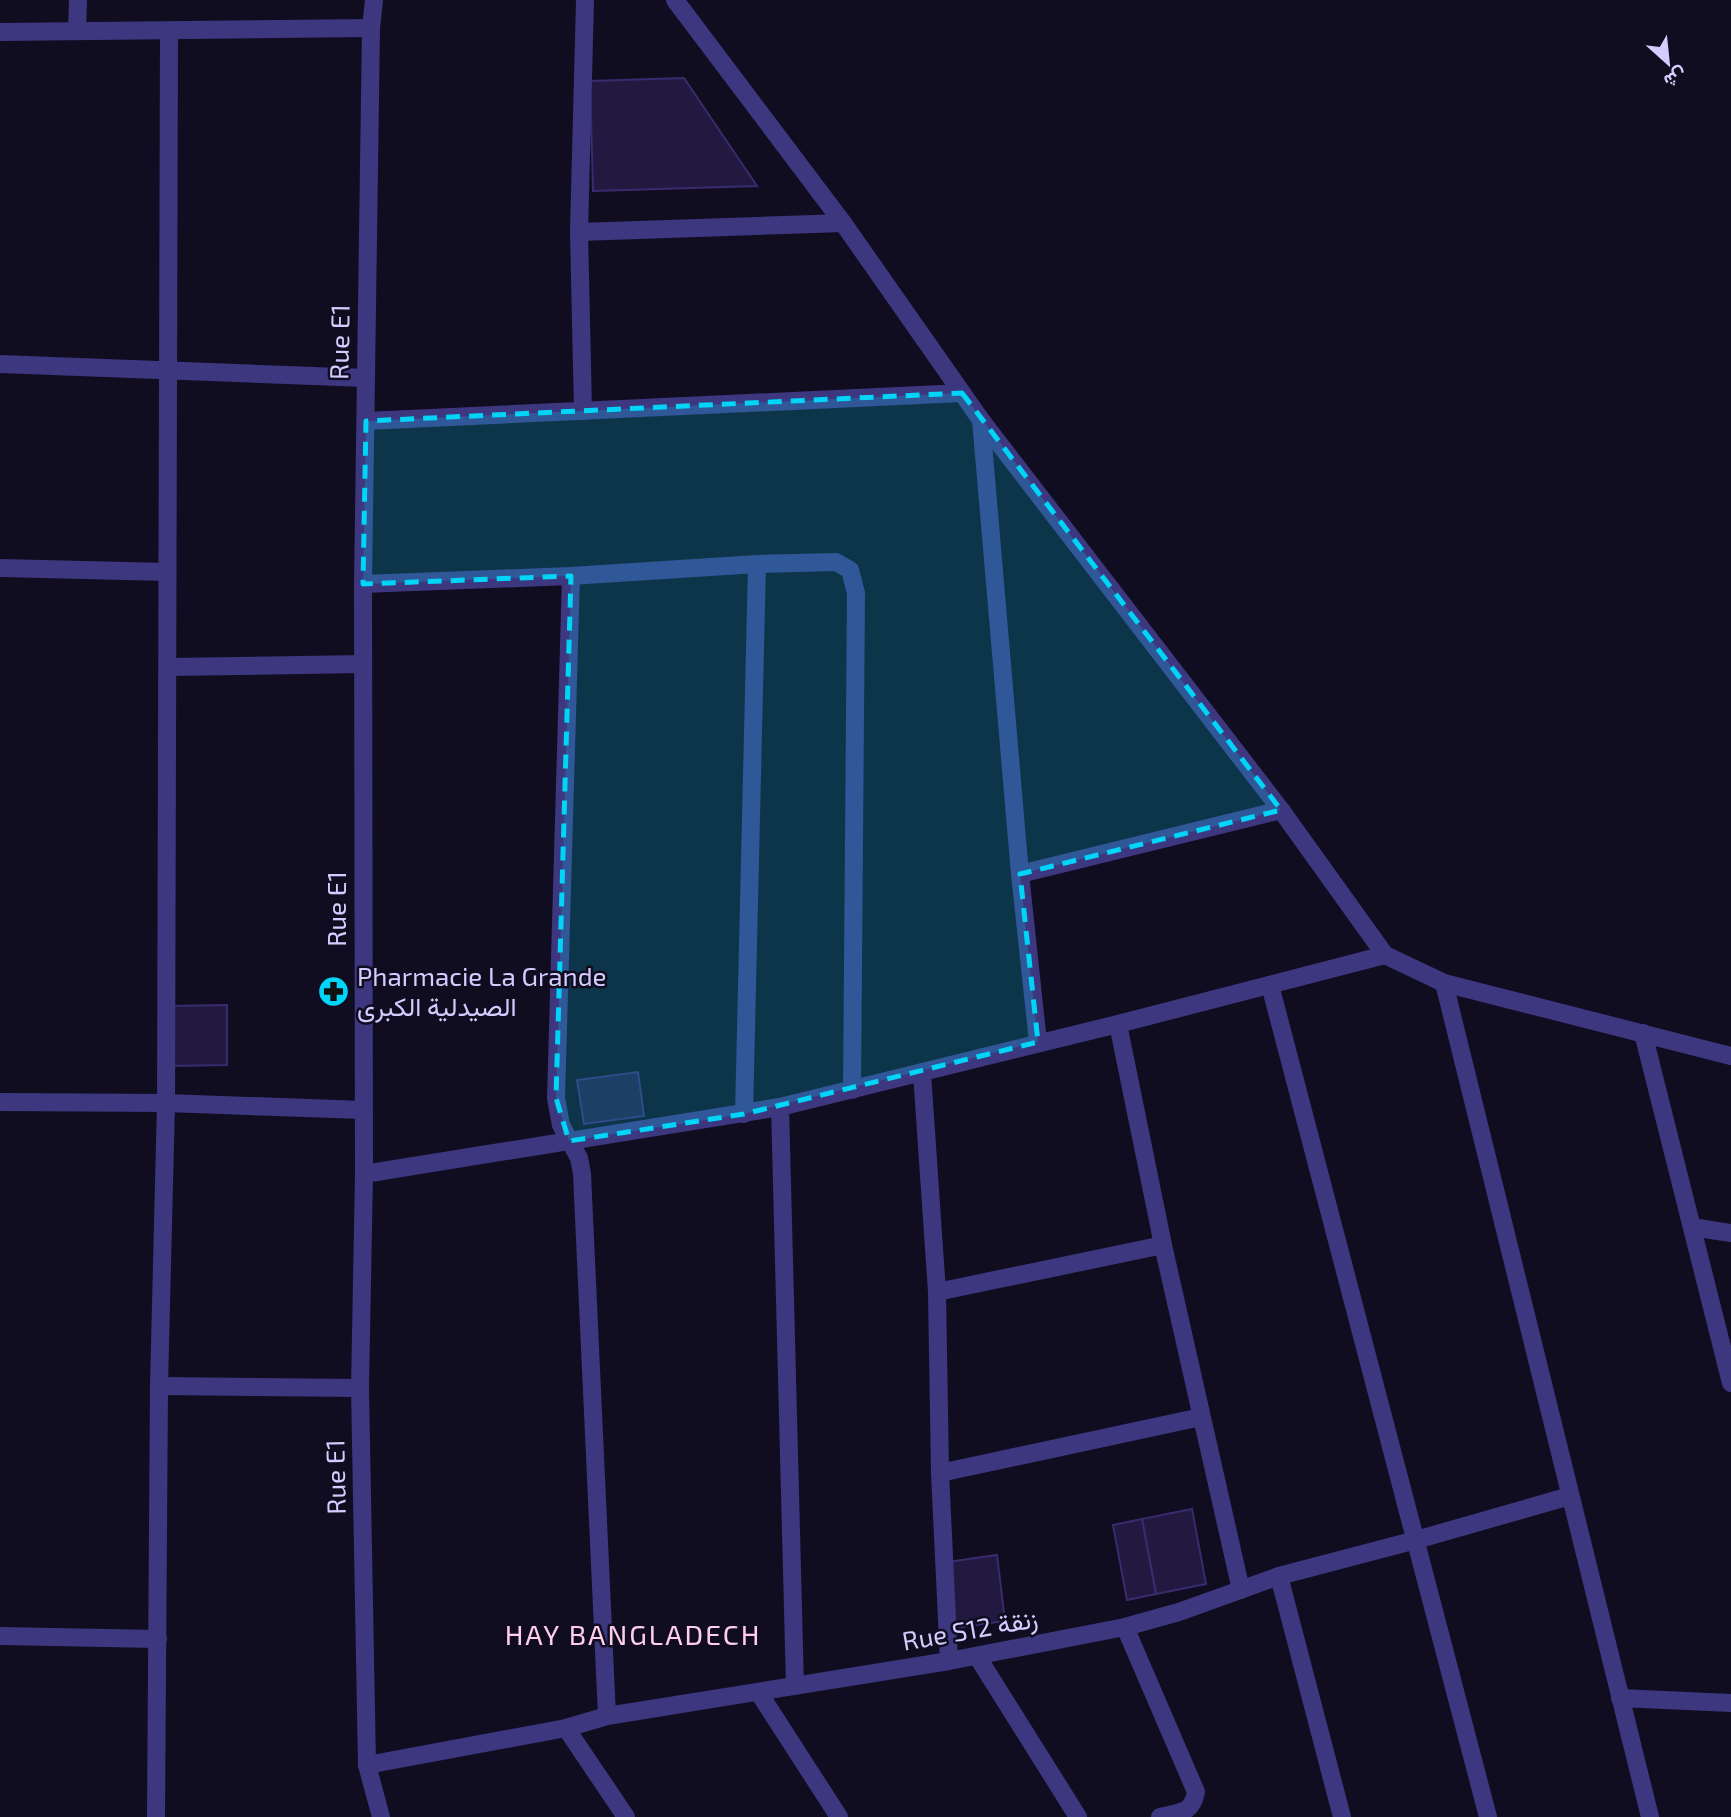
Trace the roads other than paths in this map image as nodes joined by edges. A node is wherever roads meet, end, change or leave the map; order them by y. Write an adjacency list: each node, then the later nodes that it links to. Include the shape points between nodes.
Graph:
1 (78, 0): 6 (street)
2 (374, 0): 5 (street, Rue E1)
3 (585, 0): 10 (street)
4 (675, 0): 9 (street)
5 (370, 28): 7 (street); 13 (street, Rue E1)
6 (77, 31): 7 (street); 8 (street)
7 (169, 31): 12 (street)
8 (0, 32)
9 (843, 223): 10 (street); 14 (street)
10 (579, 232): 15 (street)
11 (0, 364): 12 (street)
12 (168, 371): 13 (street); 20 (street)
13 (366, 378): 17 (street, Rue E1)
14 (962, 393): 15 (street); 16 (street)
15 (583, 411): 17 (street)
16 (981, 419): 25 (street); 26 (street)
17 (366, 421): 22 (street, Rue E1)
18 (757, 564): 21 (street); 35 (street, via 836,562 850,570 855,582); 40 (street)
19 (0, 568): 20 (street)
20 (167, 572): 24 (street)
21 (571, 576): 22 (street); 41 (street, via 556,1098)
22 (363, 584): 23 (street, Rue E1)
23 (363, 664): 24 (street); 39 (street, Rue E1)
24 (168, 667): 37 (street)
25 (1282, 810): 26 (street); 27 (street)
26 (1020, 874): 32 (street)
27 (1385, 954): 28 (street); 29 (street)
28 (1444, 983): 31 (street); 52 (street)
29 (1270, 985): 30 (street); 53 (street)
30 (1118, 1024): 32 (street); 45 (street)
31 (1643, 1033): 33 (street); 43 (street)
32 (1038, 1042): 34 (street)
33 (1731, 1056)
34 (922, 1073): 35 (street); 46 (street)
35 (852, 1090): 38 (street)
36 (0, 1102): 37 (street)
37 (166, 1103): 39 (street); 48 (street)
38 (780, 1107): 40 (street); 61 (street)
39 (363, 1110): 42 (street, Rue E1)
40 (744, 1114): 41 (street)
41 (569, 1141): 42 (street); 65 (street, via 582,1174)
42 (364, 1174): 49 (street, Rue E1)
43 (1692, 1227): 44 (street); 47 (street)
44 (1731, 1233)
45 (1163, 1245): 46 (street); 50 (street)
46 (937, 1292): 51 (street)
47 (1731, 1383)
48 (159, 1386): 49 (street); 58 (street)
49 (360, 1388): 67 (street, Rue E1)
50 (1200, 1417): 51 (street); 55 (street)
51 (940, 1473): 60 (street)
52 (1570, 1496): 53 (street, Rue S12 زنقة); 63 (street)
53 (1416, 1541): 54 (street, Rue S12 زنقة); 75 (street)
54 (1279, 1576): 55 (street, Rue S12 زنقة); 74 (street)
55 (1241, 1590): 56 (street, Rue S12 زنقة)
56 (1125, 1627): 59 (street, Rue S12 زنقة); 73 (street, via 1196,1792 1188,1810)
57 (0, 1636): 58 (street)
58 (158, 1639): 68 (street)
59 (977, 1656): 60 (street, Rue S12 زنقة); 72 (street)
60 (949, 1661): 61 (street, Rue S12 زنقة)
61 (795, 1686): 62 (street, Rue S12 زنقة)
62 (759, 1693): 65 (street, Rue S12 زنقة); 71 (street)
63 (1620, 1698): 64 (street); 76 (street)
64 (1731, 1703)
65 (607, 1716): 66 (street, Rue S12 زنقة)
66 (566, 1728): 67 (street, Rue S12 زنقة); 70 (street)
67 (368, 1765): 69 (street, Rue E1)
68 (156, 1817)
69 (381, 1817)
70 (626, 1817)
71 (839, 1817)
72 (1078, 1817)
73 (1160, 1817)
74 (1342, 1817)
75 (1488, 1817)
76 (1650, 1817)

